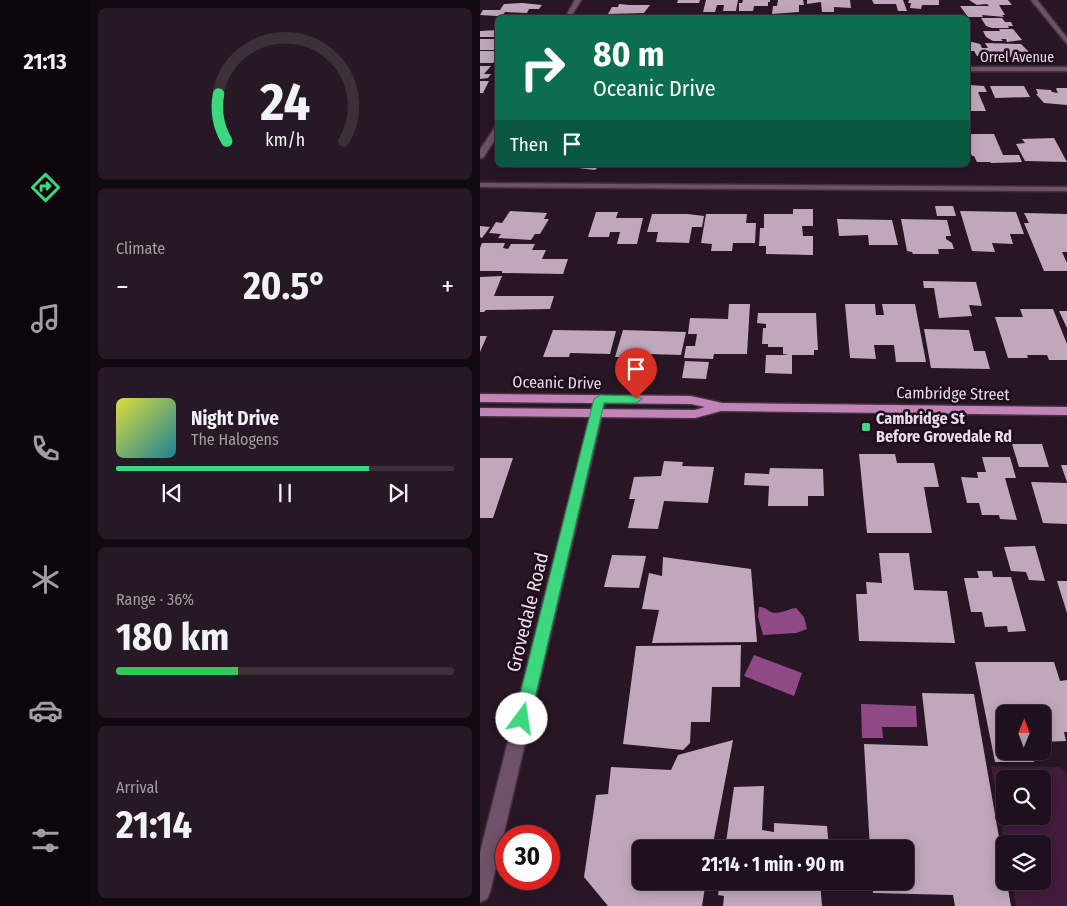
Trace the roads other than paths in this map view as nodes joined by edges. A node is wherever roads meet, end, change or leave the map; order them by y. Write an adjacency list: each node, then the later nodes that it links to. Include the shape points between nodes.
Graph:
1 (578, 0): 3 (street)
2 (1034, 0): 4 (street)
3 (569, 15)
4 (1067, 42)
5 (970, 69): 6 (street, Orrel Avenue)
6 (1067, 69)
7 (495, 134): 8 (street)
8 (480, 156)
9 (480, 184): 10 (street)
10 (1067, 189)
11 (480, 398): 12 (main road, Oceanic Drive)
12 (598, 406): 13 (main road, Oceanic Drive, via 695,414 722,407); 15 (main road, Oceanic Drive); 16 (street, Grovedale Road)
13 (838, 408): 14 (main road, Cambridge Street)
14 (1067, 411)
15 (480, 412)
16 (480, 892)

